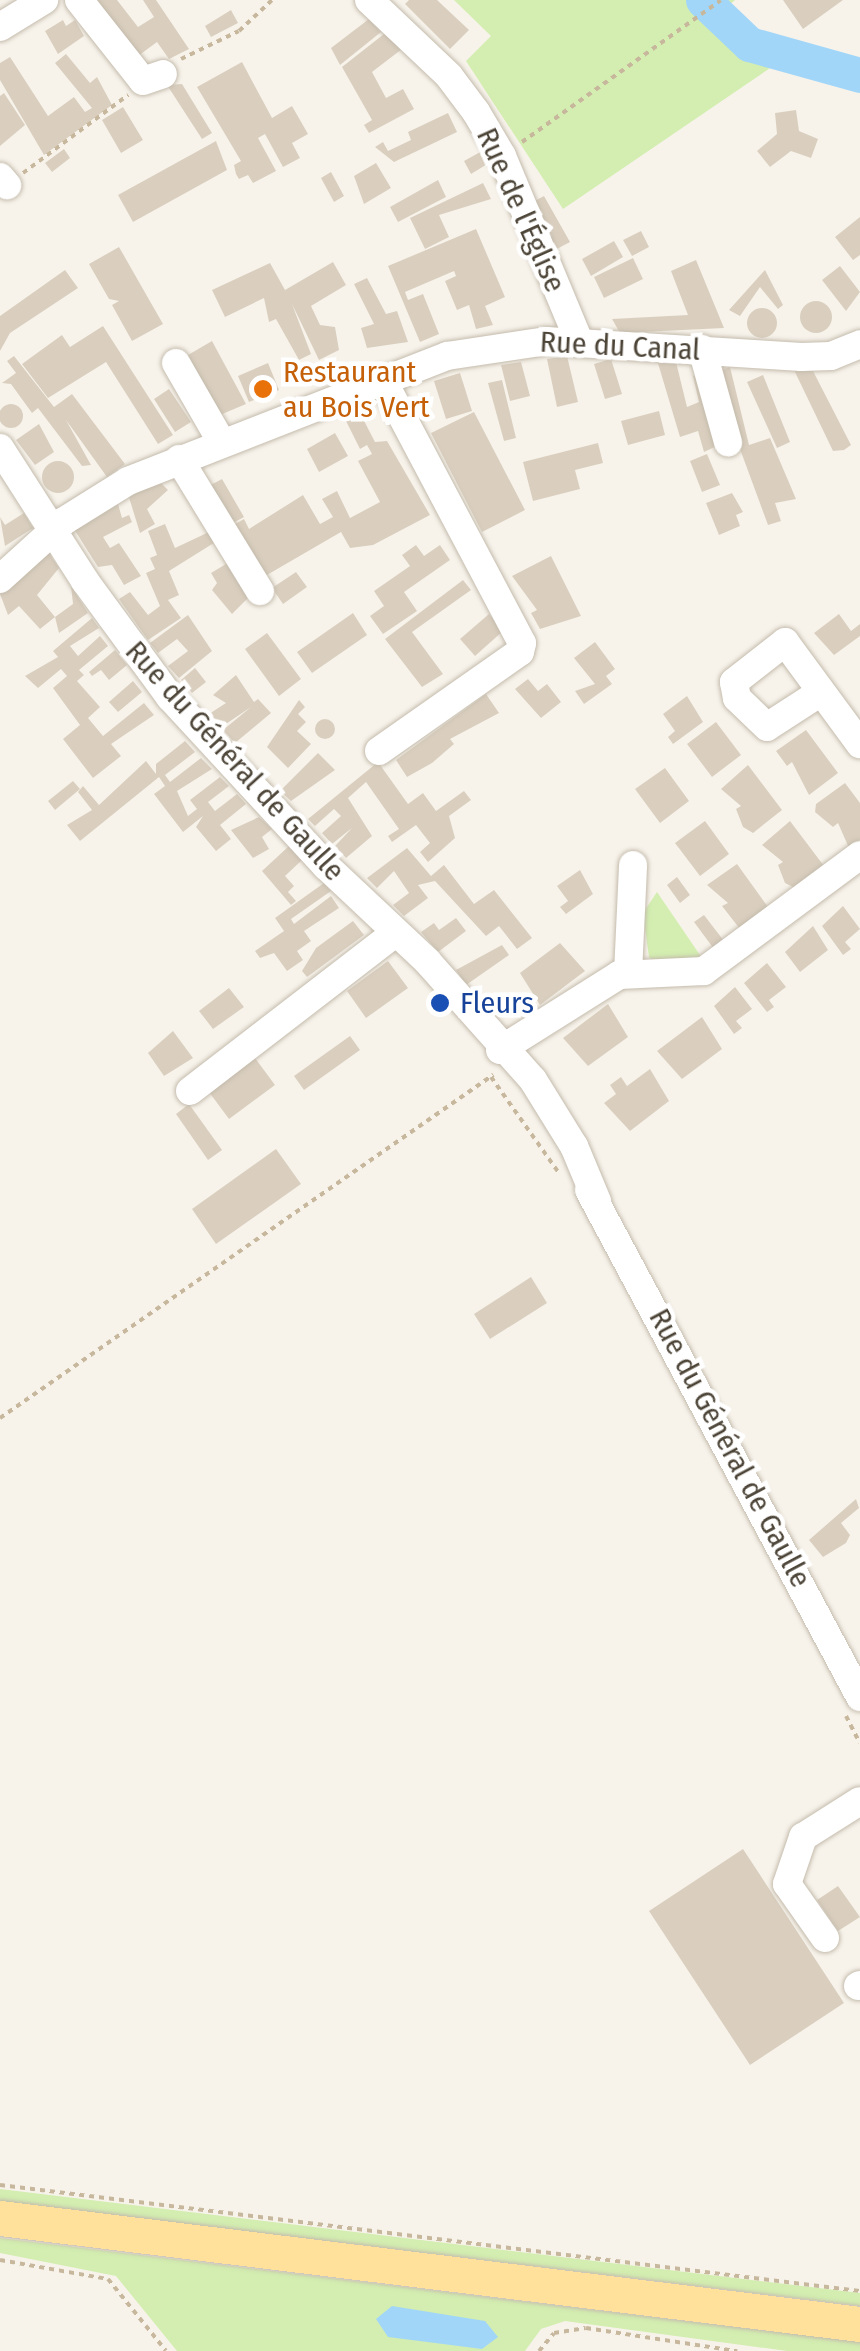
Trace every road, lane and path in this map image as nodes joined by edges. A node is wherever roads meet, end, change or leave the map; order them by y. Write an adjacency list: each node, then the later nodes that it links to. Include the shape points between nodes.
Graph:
1 (44, 0): 6 (street)
2 (79, 0): 7 (street)
3 (272, 0): 7 (path, via 239,31)
4 (369, 0): 8 (street, Rue de l'Église, via 456,84)
5 (719, 1): 8 (path)
6 (0, 27)
7 (153, 77): 9 (path)
8 (502, 156): 10 (street, Rue de l'Église)
9 (3, 181)
10 (579, 342): 12 (street, Rue du Canal); 14 (street, Rue du Canal, via 499,345)
11 (860, 344): 12 (street, Rue du Canal, via 818,357)
12 (702, 349): 16 (street)
13 (176, 363): 15 (street)
14 (382, 379): 15 (street, Rue du Canal); 24 (street, via 522,643 520,652)
15 (222, 442): 18 (street, Rue du Canal)
16 (728, 442)
17 (0, 448): 19 (street, Rue du Général de Gaulle)
18 (179, 459): 19 (street, Rue du Canal, via 101,496); 21 (street)
19 (52, 532): 20 (street, Rue du Canal); 27 (street, Rue du Général de Gaulle, via 170,698)
20 (0, 579)
21 (260, 591)
22 (820, 692): 22 (street, via 774,726 758,724 737,698 737,677 785,642); 23 (street)
23 (860, 744)
24 (378, 751)
25 (860, 855): 28 (street, via 704,971)
26 (633, 866): 28 (street)
27 (394, 934): 29 (street, Rue du Général de Gaulle, via 427,960); 30 (street)
28 (628, 973): 29 (street)
29 (503, 1058): 31 (path); 32 (street, Rue du Général de Gaulle, via 543,1094)
30 (190, 1091)
31 (0, 1418)
32 (860, 1697)
33 (860, 1802): 34 (street, via 802,1837 787,1884)
34 (824, 1938)
35 (0, 2185): 38 (path)
36 (0, 2218): 39 (main road)
37 (0, 2260): 40 (path, via 108,2279)
38 (860, 2291)
39 (860, 2324)
40 (166, 2351)
41 (540, 2351): 42 (path, via 554,2334 586,2328)
42 (737, 2351)

